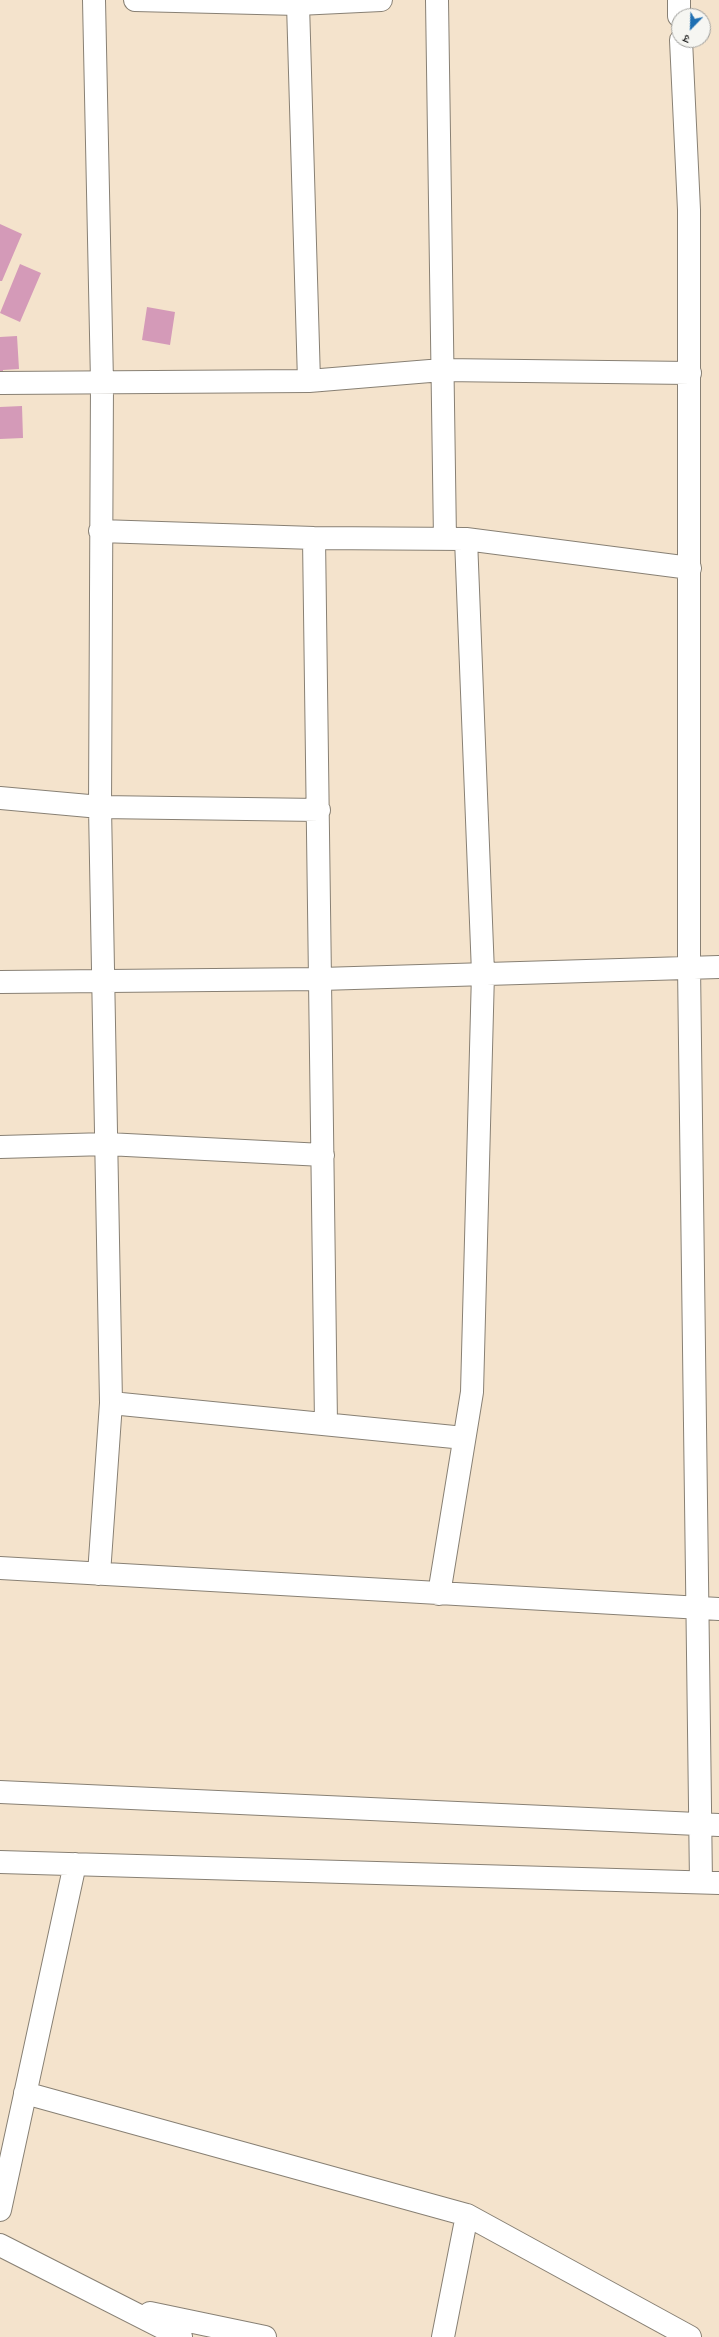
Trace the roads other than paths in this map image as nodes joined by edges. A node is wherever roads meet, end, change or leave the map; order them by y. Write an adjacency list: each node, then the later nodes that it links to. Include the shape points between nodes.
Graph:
1 (94, 0): 10 (street)
2 (135, 0): 5 (street)
3 (381, 0): 5 (street)
4 (437, 0): 7 (street)
5 (298, 4): 9 (street)
6 (681, 48): 8 (street, via 689,210)
7 (442, 370): 8 (street); 9 (street); 14 (street)
8 (690, 373): 15 (street)
9 (309, 381): 10 (street)
10 (102, 382): 11 (street); 12 (street)
11 (0, 383)
12 (100, 531): 13 (street); 17 (street)
13 (314, 538): 14 (street); 18 (street)
14 (455, 539): 15 (street); 21 (street)
15 (690, 568): 19 (street)
16 (0, 798): 17 (street)
17 (100, 807): 18 (street); 22 (street)
18 (319, 810): 23 (street)
19 (689, 967): 20 (street); 21 (street); 34 (street)
20 (719, 967)
21 (483, 973): 23 (street); 30 (street, via 472,1392)
22 (103, 979): 23 (street); 24 (street); 25 (street)
23 (320, 979): 27 (street)
24 (0, 982)
25 (107, 1144): 26 (street); 27 (street); 28 (street)
26 (0, 1147)
27 (323, 1155): 29 (street)
28 (111, 1403): 29 (street); 32 (street)
29 (326, 1423): 30 (street)
30 (464, 1438): 33 (street)
31 (0, 1568): 32 (street)
32 (99, 1574): 33 (street)
33 (438, 1594): 34 (street)
34 (708, 1609): 36 (street)
35 (0, 1792): 36 (street)
36 (710, 1825): 39 (street)
37 (0, 1862): 38 (street)
38 (75, 1864): 39 (street); 40 (street)
39 (710, 1882)
40 (25, 2093): 41 (street); 42 (street)
41 (0, 2210)
42 (467, 2215): 47 (street); 48 (street)
43 (0, 2245): 44 (street)
44 (122, 2307): 45 (street); 46 (street)
45 (181, 2337)
46 (265, 2337)
47 (443, 2337)
48 (690, 2337)

